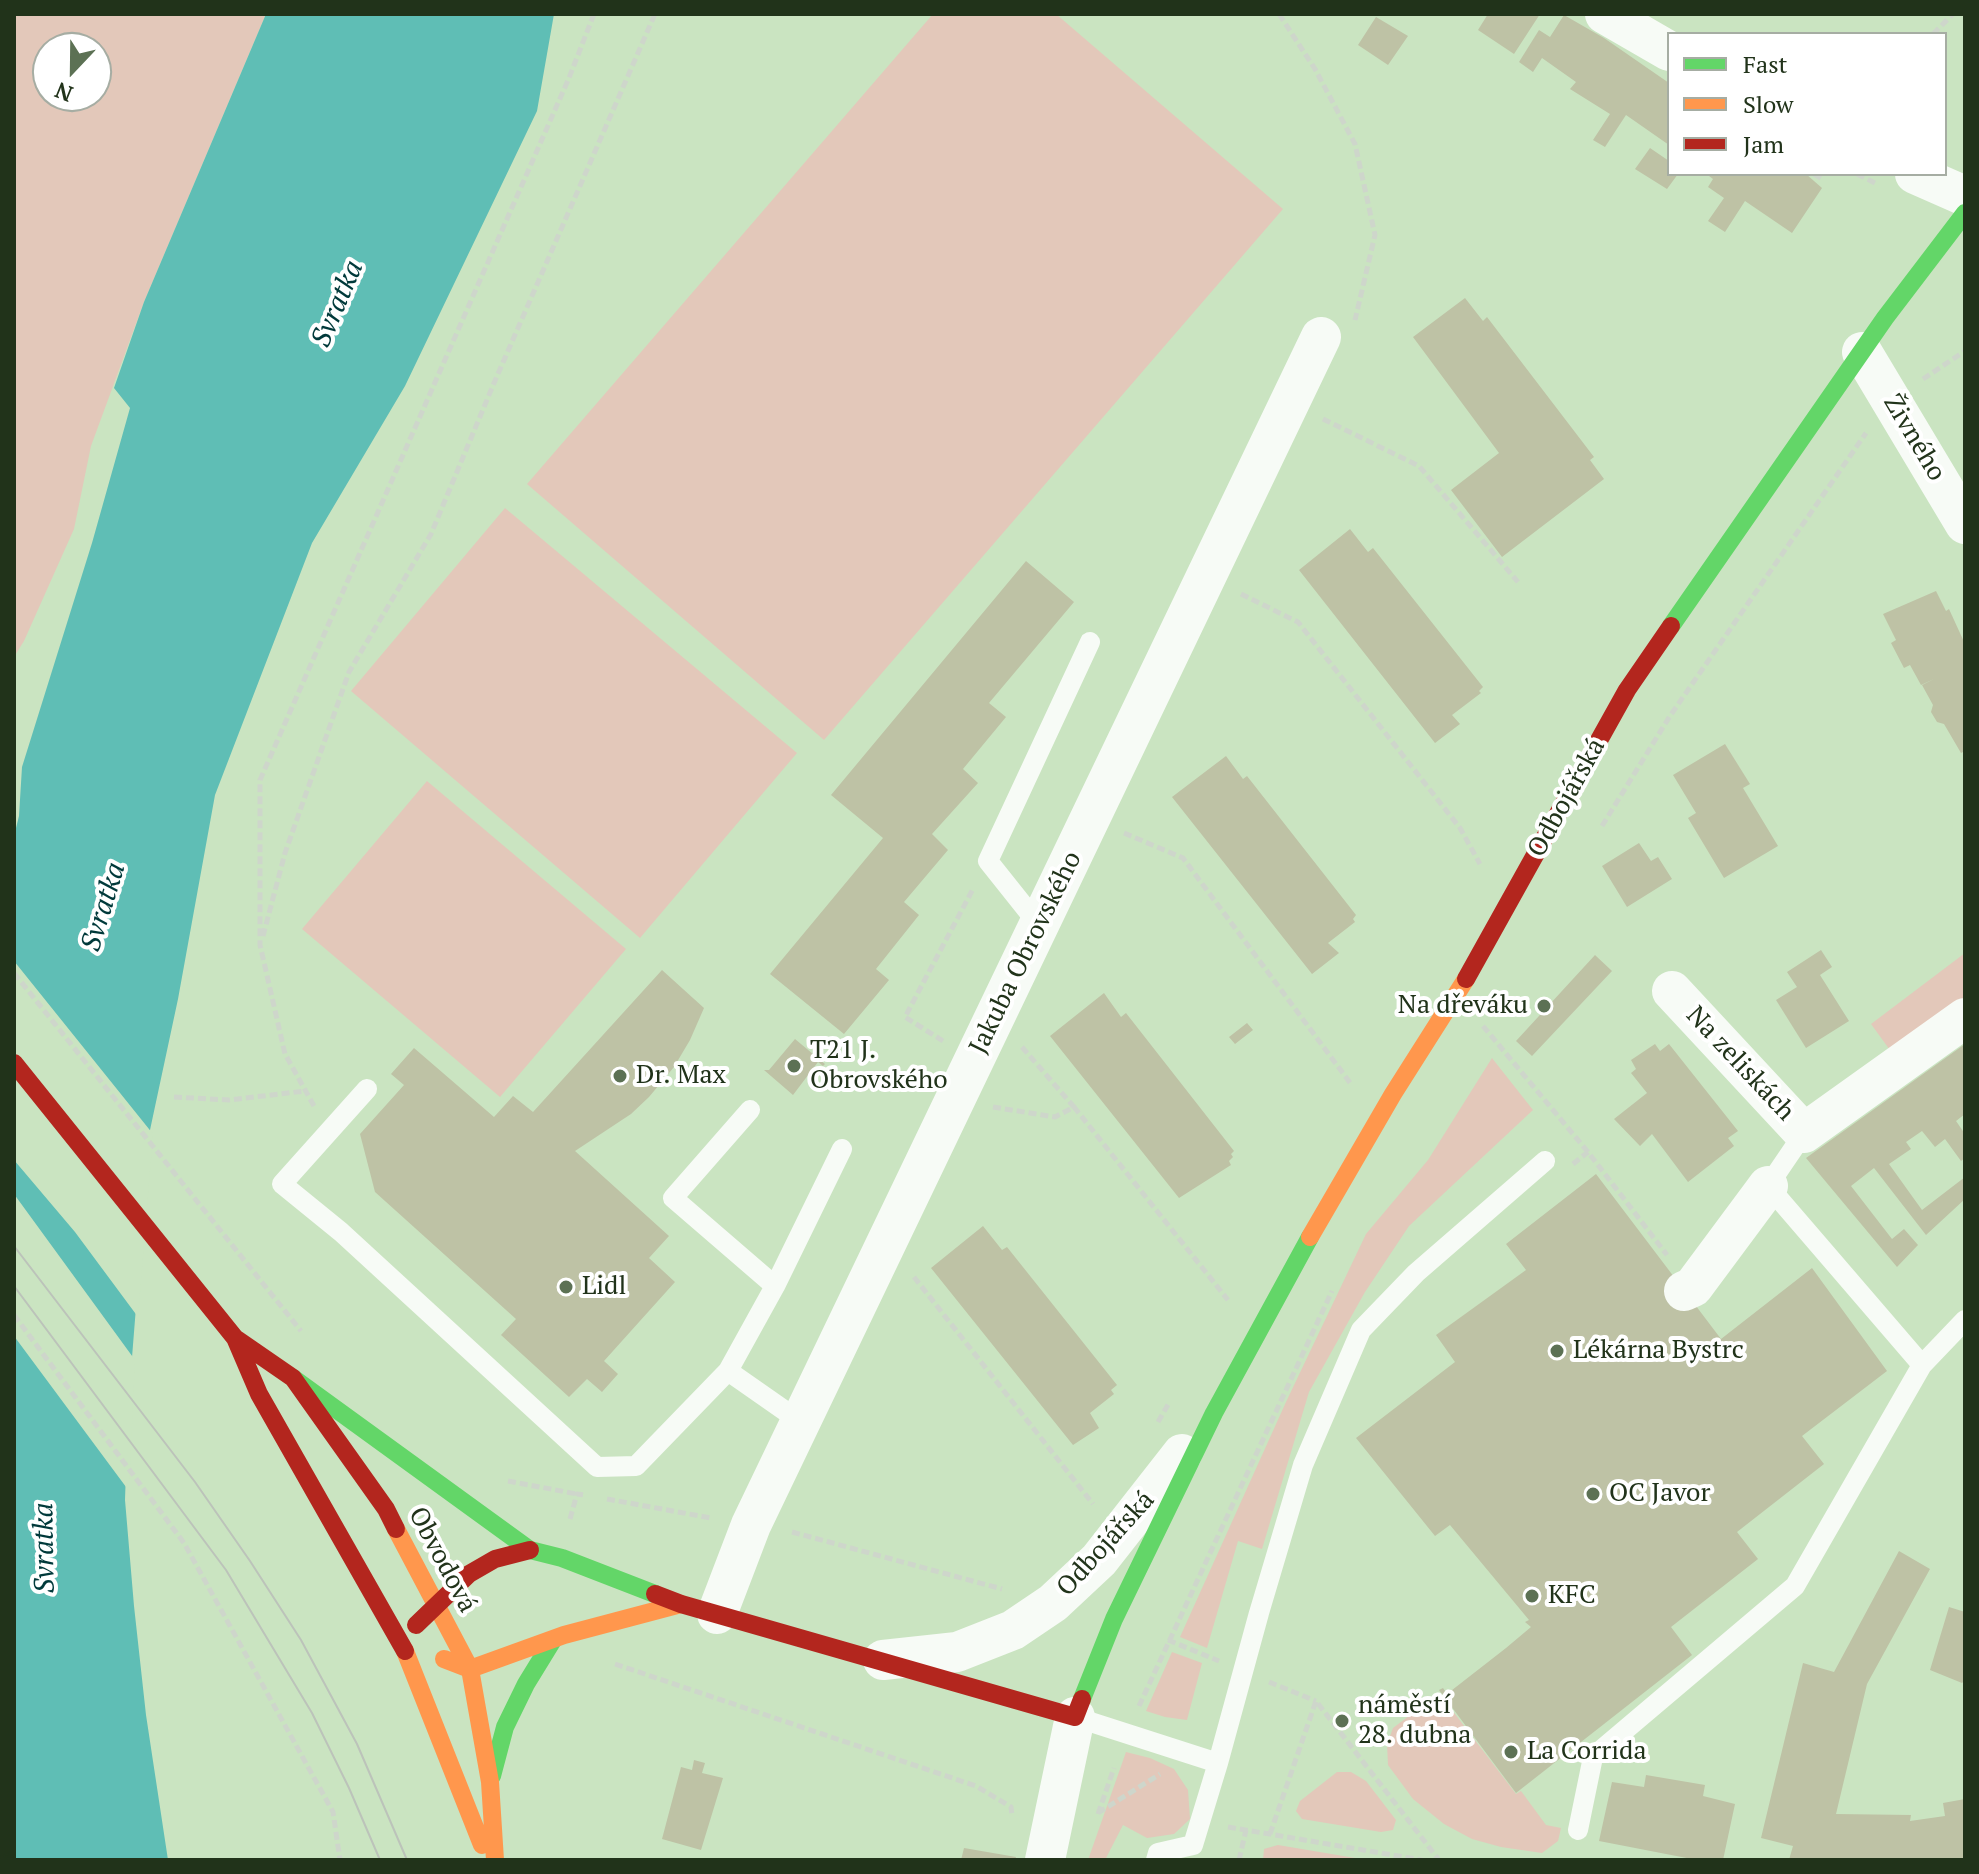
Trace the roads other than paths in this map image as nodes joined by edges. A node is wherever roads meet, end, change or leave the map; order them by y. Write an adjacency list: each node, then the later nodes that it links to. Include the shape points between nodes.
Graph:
1 (1612, 16): 2 (street)
2 (1667, 50)
3 (1920, 176): 4 (street)
4 (1965, 196)
5 (1965, 213): 7 (street, Odbojářská)
6 (1321, 337): 10 (street, Jakuba Obrovského)
7 (1862, 352): 8 (street, Živného); 27 (street, Odbojářská, via 1627,690 1463,984 1327,1206)
8 (1965, 524)
9 (1090, 642): 10 (lane, via 988,861)
10 (1039, 925): 28 (street, Jakuba Obrovského)
11 (1672, 991): 16 (street, Na zeliskách)
12 (1965, 1018): 16 (street, Na zeliskách)
13 (14, 1063): 23 (street, Obvodová)
14 (367, 1089): 25 (lane, via 282,1184 597,1467 636,1466)
15 (750, 1110): 20 (lane, via 673,1198)
16 (1804, 1133): 19 (lane)
17 (842, 1149): 20 (lane)
18 (1545, 1161): 37 (lane, via 1416,1273 1361,1330 1303,1465)
19 (1768, 1186): 21 (street); 24 (lane)
20 (775, 1286): 25 (lane)
21 (1688, 1289)
22 (1965, 1320): 24 (lane)
23 (235, 1338): 26 (street, Obvodová); 33 (street, Obvodová, via 259,1394)
24 (1922, 1365): 39 (lane, via 1795,1586 1593,1757)
25 (728, 1371): 28 (lane)
26 (293, 1378): 29 (street); 30 (street, Obvodová, via 386,1509)
27 (1214, 1413): 34 (street, Odbojářská, via 1099,1560 1053,1603 1013,1630 957,1652); 36 (street, Odbojářská, via 1114,1619)
28 (801, 1422): 31 (street, Jakuba Obrovského, via 751,1525)
29 (530, 1550): 30 (street, via 495,1559 469,1574); 31 (street)
30 (435, 1605): 33 (street); 35 (street, Obvodová)
31 (699, 1609): 32 (street); 34 (street)
32 (553, 1640): 35 (street); 38 (street, via 505,1727)
33 (401, 1641): 35 (street); 40 (street, Obvodová)
34 (880, 1660): 36 (street)
35 (470, 1669): 38 (street, Obvodová)
36 (1075, 1717): 37 (lane); 42 (street)
37 (1218, 1763): 43 (lane, via 1193,1845 1158,1853)
38 (490, 1782): 41 (street, Obvodová)
39 (1578, 1830)
40 (488, 1860)
41 (495, 1860)
42 (1045, 1860)
43 (1156, 1860)

